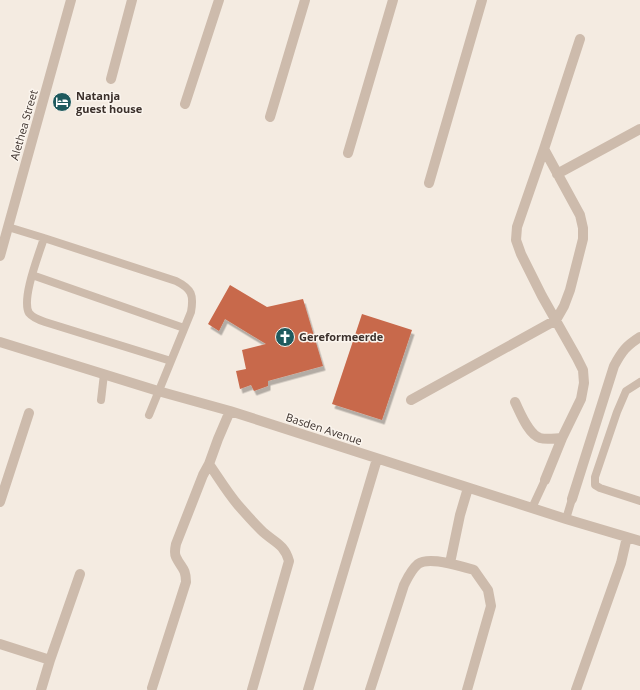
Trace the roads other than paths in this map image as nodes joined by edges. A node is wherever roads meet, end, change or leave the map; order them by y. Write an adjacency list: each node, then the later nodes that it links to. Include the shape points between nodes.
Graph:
1 (71, 0): 16 (street, Alethea Street)
2 (132, 0): 8 (street)
3 (219, 0): 9 (street)
4 (305, 0): 10 (street)
5 (393, 0): 13 (street)
6 (482, 0): 15 (street)
7 (580, 39): 12 (street)
8 (111, 79)
9 (185, 104)
10 (270, 117)
11 (640, 129): 14 (street)
12 (544, 149): 14 (street); 20 (street, via 517,227 516,240)
13 (348, 153)
14 (557, 174): 20 (street, via 580,215 583,239 570,290)
15 (429, 183)
16 (8, 227): 17 (lane); 18 (street, Alethea Street)
17 (44, 238): 19 (lane); 21 (lane, via 184,285 192,295 193,301)
18 (0, 256)
19 (32, 275): 21 (lane); 24 (lane, via 27,308 34,318)
20 (556, 320): 29 (street); 34 (street, via 583,370 584,383 581,399)
21 (184, 328): 24 (lane)
22 (640, 337): 39 (street, via 621,352 614,366)
23 (0, 342): 25 (street, Basden Avenue)
24 (170, 361): 27 (lane)
25 (104, 374): 27 (street, Basden Avenue); 28 (lane)
26 (640, 382): 40 (lane, via 626,391 595,477 595,485)
27 (158, 391): 31 (street, Basden Avenue); 33 (lane)
28 (101, 400)
29 (411, 400)
30 (515, 402): 34 (street, via 534,435 539,438)
31 (230, 411): 35 (street, Basden Avenue); 36 (street)
32 (29, 413): 41 (street)
33 (149, 415)
34 (562, 438): 37 (street)
35 (377, 459): 38 (street, Basden Avenue); 53 (street)
36 (209, 464): 50 (street, via 176,544 176,557 186,573 186,582); 52 (street, via 242,509 262,531 283,548 289,561)
37 (544, 480): 42 (lane)
38 (468, 488): 42 (street, Basden Avenue); 46 (street)
39 (572, 499): 43 (lane)
40 (640, 501)
41 (0, 502)
42 (532, 508): 43 (street, Basden Avenue)
43 (566, 519): 44 (street, Basden Avenue)
44 (627, 537): 45 (street, Basden Avenue); 56 (street, via 621,563)
45 (640, 541)
46 (450, 563): 54 (street, via 419,563 411,571 404,585); 55 (street, via 474,570 488,590 491,606)
47 (80, 574): 49 (street)
48 (0, 644): 49 (street)
49 (50, 660): 51 (street)
50 (152, 688)
51 (41, 690)
52 (252, 690)
53 (308, 690)
54 (370, 690)
55 (466, 690)
56 (576, 690)

